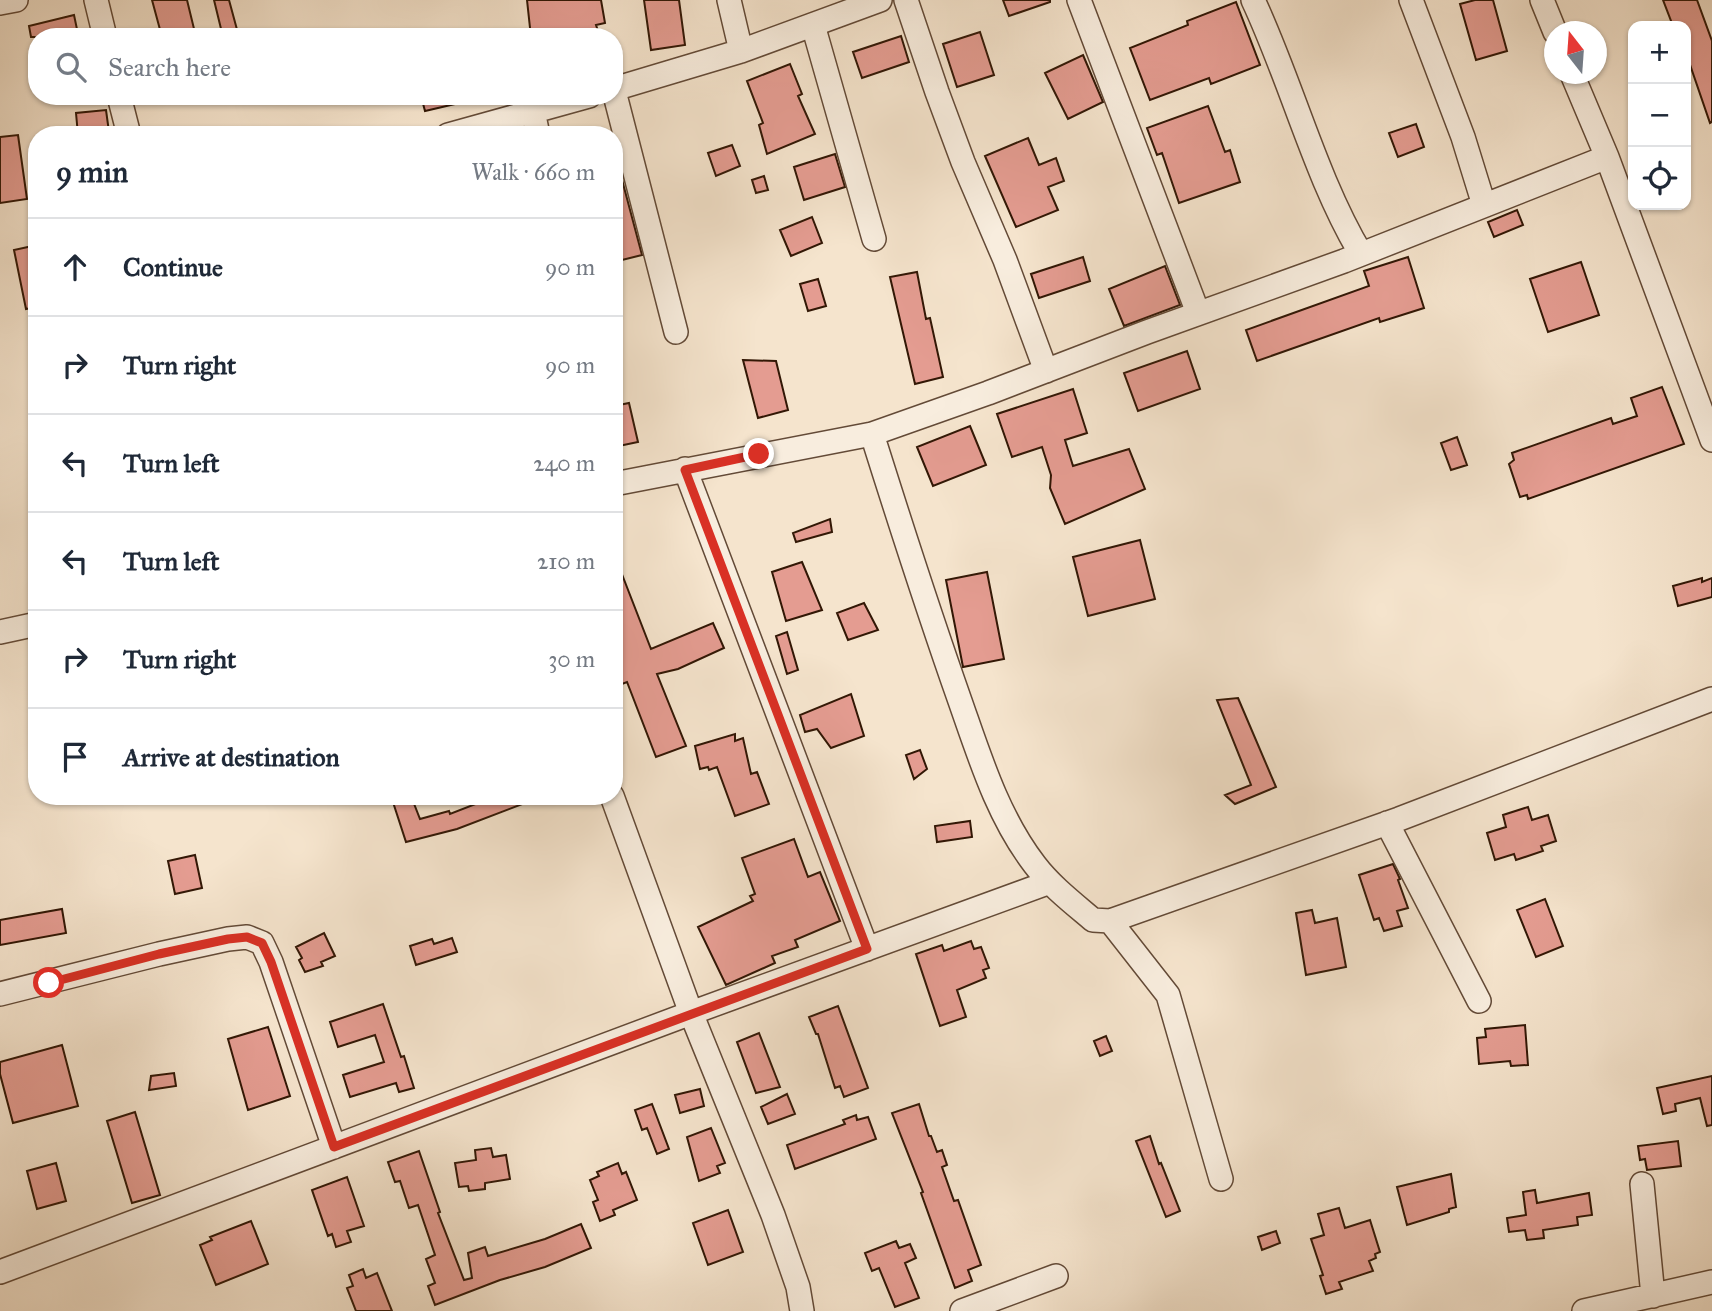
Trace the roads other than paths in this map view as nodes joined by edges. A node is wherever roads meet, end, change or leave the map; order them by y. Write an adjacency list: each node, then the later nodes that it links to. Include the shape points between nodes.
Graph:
1 (16, 0): 10 (street)
2 (96, 0): 13 (street)
3 (729, 0): 14 (street)
4 (906, 0): 30 (street, via 963,162)
5 (1079, 0): 28 (street)
6 (1254, 0): 27 (street, via 1342,223)
7 (1411, 0): 25 (street)
8 (1542, 0): 11 (street)
9 (870, 2): 12 (street)
10 (0, 3)
11 (1551, 21)
12 (813, 25): 14 (street); 26 (street)
13 (103, 28)
14 (741, 51): 16 (street)
15 (1576, 84): 24 (street)
16 (623, 87)
17 (122, 105): 21 (street)
18 (555, 105): 20 (street)
19 (618, 105): 29 (street)
20 (533, 111): 22 (street); 23 (street)
21 (127, 126)
22 (480, 126)
23 (536, 126)
24 (1607, 157): 25 (street); 32 (street)
25 (1484, 205): 27 (street)
26 (874, 239)
27 (1361, 254): 28 (street)
28 (1198, 313): 30 (street)
29 (676, 332)
30 (1046, 371): 31 (street)
31 (872, 433): 33 (street); 40 (street, via 982,762 1005,817)
32 (1712, 440)
33 (685, 470): 34 (street); 42 (street)
34 (623, 482)
35 (28, 626): 36 (street)
36 (0, 632)
37 (1712, 699): 39 (street)
38 (615, 805): 45 (street)
39 (1387, 823): 41 (street); 44 (street)
40 (1050, 882): 41 (street, via 1093,920); 42 (street)
41 (1110, 921): 47 (street, via 1168,995)
42 (867, 949): 45 (street)
43 (0, 994): 46 (street, via 228,939 247,937 262,943)
44 (1479, 1001)
45 (691, 1013): 46 (street); 53 (street, via 773,1215)
46 (334, 1147): 49 (street)
47 (1221, 1179)
48 (1642, 1184): 52 (street)
49 (0, 1272)
50 (1056, 1276): 54 (street)
51 (1712, 1282): 52 (street)
52 (1653, 1296): 55 (street)
53 (802, 1311)
54 (962, 1311)
55 (1584, 1311)

